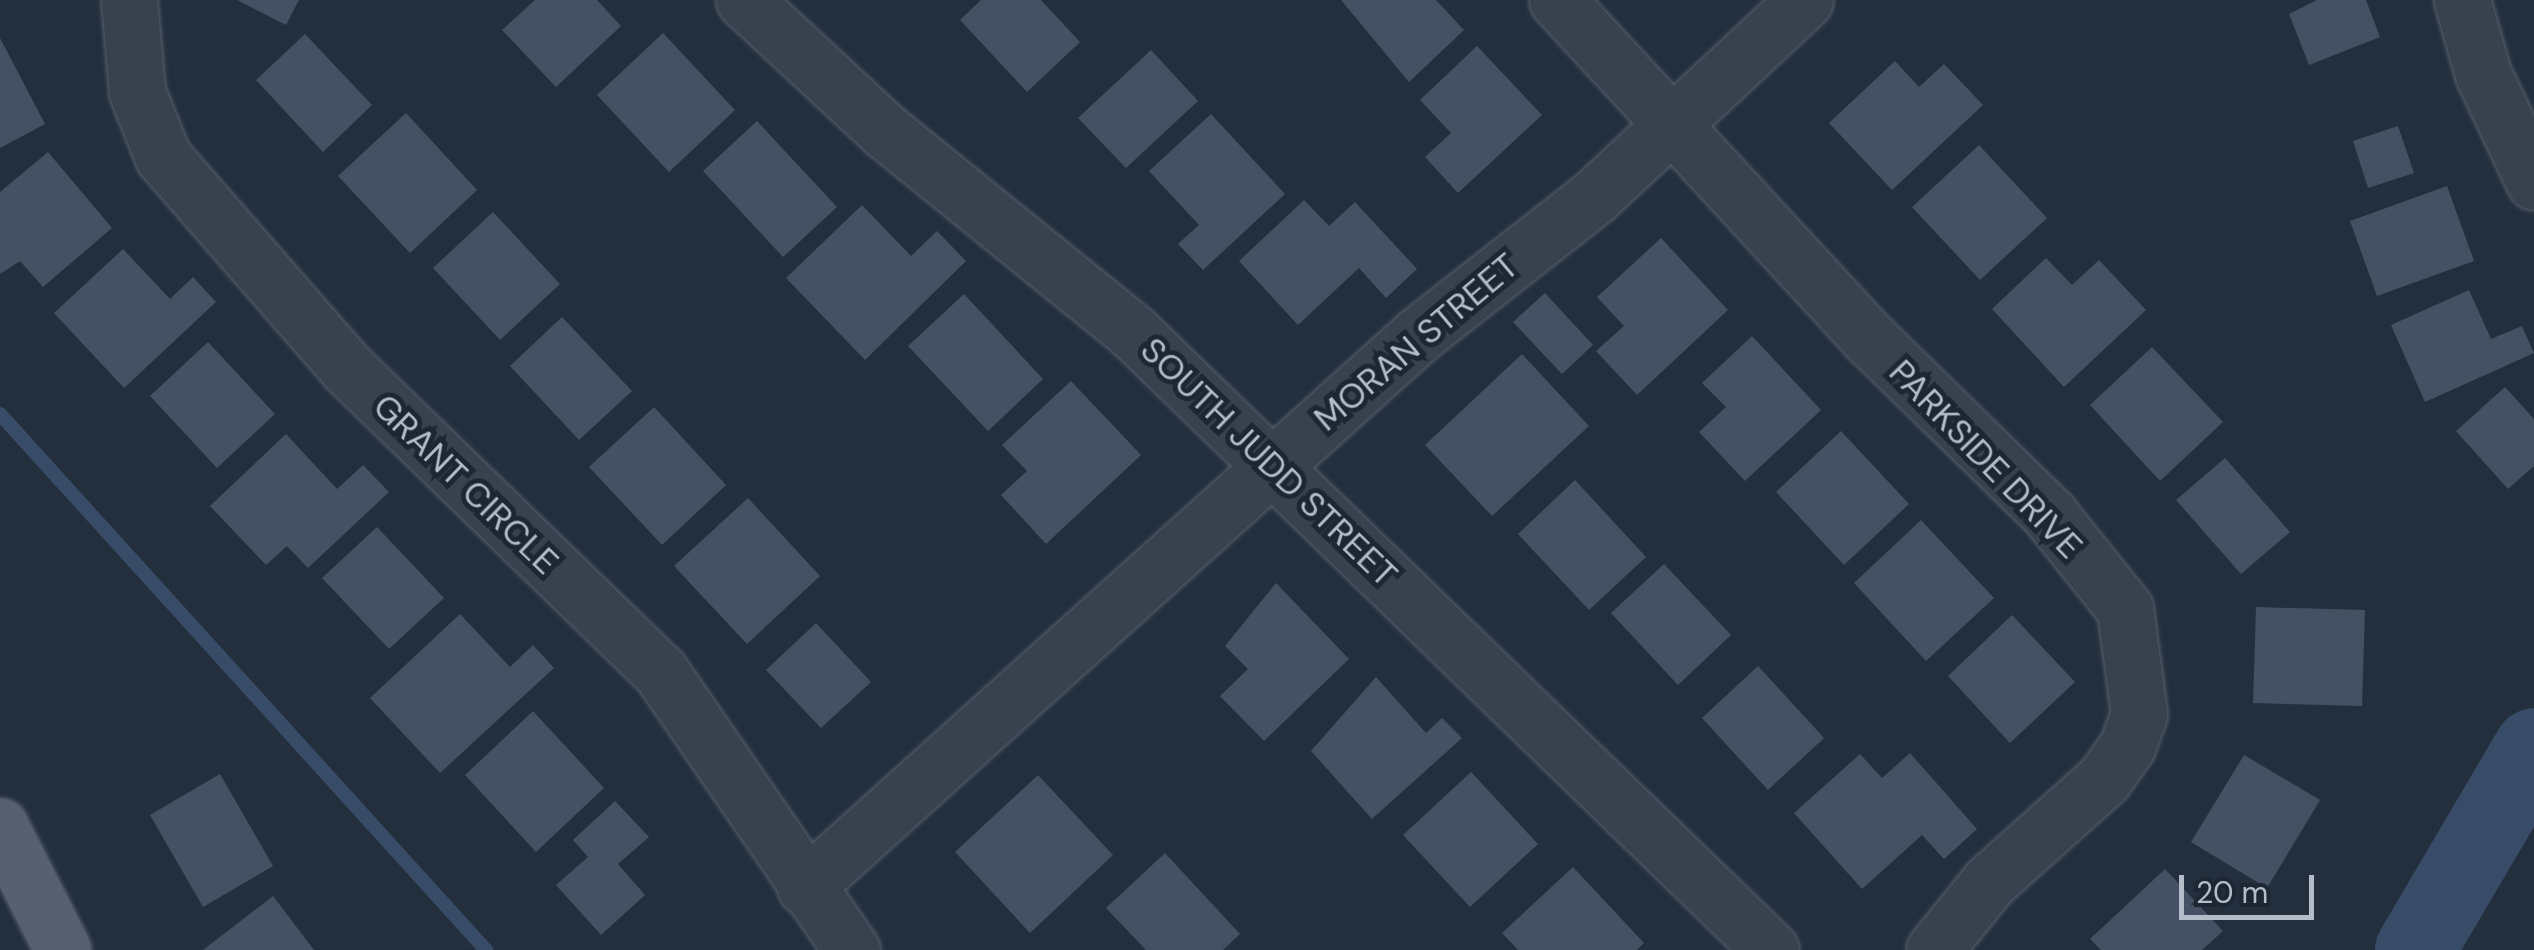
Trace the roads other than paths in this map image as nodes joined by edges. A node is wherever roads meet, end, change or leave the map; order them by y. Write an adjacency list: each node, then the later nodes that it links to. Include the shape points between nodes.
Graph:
1 (128, 0): 10 (street, GRANT CIRCLE, via 137,92 163,157 348,369 660,670)
2 (744, 0): 8 (street, SOUTH JUDD STREET)
3 (1557, 0): 6 (street, PARKSIDE DRIVE)
4 (1805, 0): 6 (street, MORAN STREET)
5 (2462, 0): 7 (street, via 2482,74)
6 (1670, 126): 8 (street, MORAN STREET); 14 (street, PARKSIDE DRIVE, via 2048,514 2126,610 2139,714 2128,745 2104,780 1988,882)
7 (2534, 182)
8 (1273, 464): 10 (street, MORAN STREET); 13 (street, SOUTH JUDD STREET)
9 (0, 826): 11 (main road)
10 (804, 887): 12 (street, GRANT CIRCLE)
11 (63, 950)
12 (852, 950)
13 (1772, 950)
14 (1934, 950)

